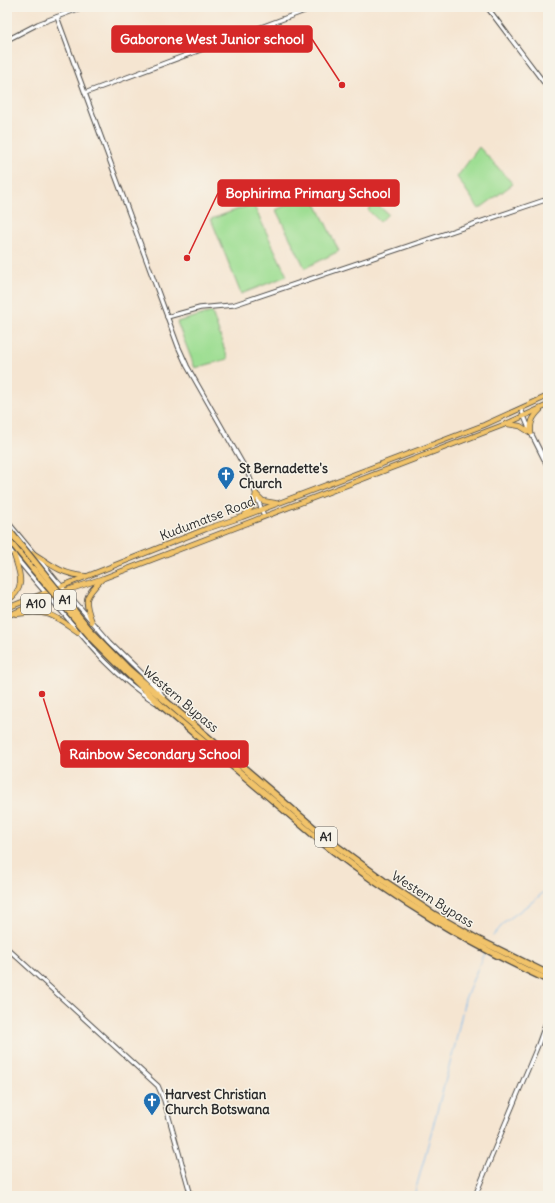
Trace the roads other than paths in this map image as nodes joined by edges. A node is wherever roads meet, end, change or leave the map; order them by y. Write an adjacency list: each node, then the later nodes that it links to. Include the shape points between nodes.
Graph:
1 (83, 7): 4 (street)
2 (315, 7): 7 (street)
3 (487, 7): 6 (street)
4 (56, 17): 5 (street); 7 (street)
5 (7, 40)
6 (548, 88)
7 (85, 93): 9 (street)
8 (548, 199): 9 (street, via 233,305 200,308)
9 (167, 317): 17 (street, via 187,366 240,459)
10 (548, 396): 12 (main road, Kudumatse Road / A10)
11 (546, 407): 13 (main road, Kudumatse Road / A10); 15 (main road, via 533,418)
12 (521, 409): 13 (street); 18 (main road, Kudumatse Road / A10)
13 (524, 416): 14 (main road, Kudumatse Road / A10); 15 (street)
14 (506, 424): 15 (main road, via 520,426); 20 (main road, Kudumatse Road / A10)
15 (531, 433): 16 (street)
16 (548, 467)
17 (256, 494): 18 (main road, via 263,501); 19 (street); 21 (main road, via 250,510)
18 (277, 503): 19 (main road, Kudumatse Road / A10)
19 (261, 509): 20 (street); 21 (main road, Kudumatse Road / A10)
20 (264, 516): 30 (main road, Kudumatse Road / A10)
21 (242, 517): 29 (main road, Kudumatse Road / A10)
22 (7, 520): 26 (street)
23 (7, 528): 43 (highway, Western Bypass / A1, bridge)
24 (7, 537): 43 (highway, Western Bypass / A1, bridge, via 89,635)
25 (7, 546): 27 (street)
26 (33, 553): 28 (street); 29 (main road, via 65,573)
27 (14, 555): 31 (street); 36 (main road, via 21,576 20,585)
28 (48, 570): 31 (street, via 48,577 45,580); 32 (street)
29 (89, 577): 32 (main road, Kudumatse Road / A10)
30 (104, 578): 33 (main road, Kudumatse Road / A10); 41 (main road, via 87,598 86,606)
31 (34, 579): 34 (street)
32 (61, 586): 33 (street); 34 (main road, Kudumatse Road / A10)
33 (66, 591): 35 (main road, Kudumatse Road / A10); 37 (street)
34 (45, 593): 35 (street); 38 (main road, Kudumatse Road / A10)
35 (50, 598): 39 (main road, Kudumatse Road / A10); 40 (street)
36 (7, 601)
37 (80, 607): 40 (street, via 73,604 68,606); 41 (street)
38 (7, 608)
39 (8, 615): 42 (main road, via 45,613 56,616)
40 (68, 619): 42 (street)
41 (92, 622): 44 (street, via 158,689)
42 (78, 632): 44 (street, via 119,675 145,696)
43 (126, 670): 44 (highway, Western Bypass / A1)
44 (166, 705): 46 (highway, Western Bypass / A1, via 327,839 384,881 477,939); 47 (highway, Western Bypass / A1, via 323,843 381,886 474,944)
45 (7, 948): 49 (street, via 158,1086)
46 (548, 974)
47 (548, 980)
48 (548, 1017): 50 (street)
49 (191, 1196)
50 (475, 1196)

